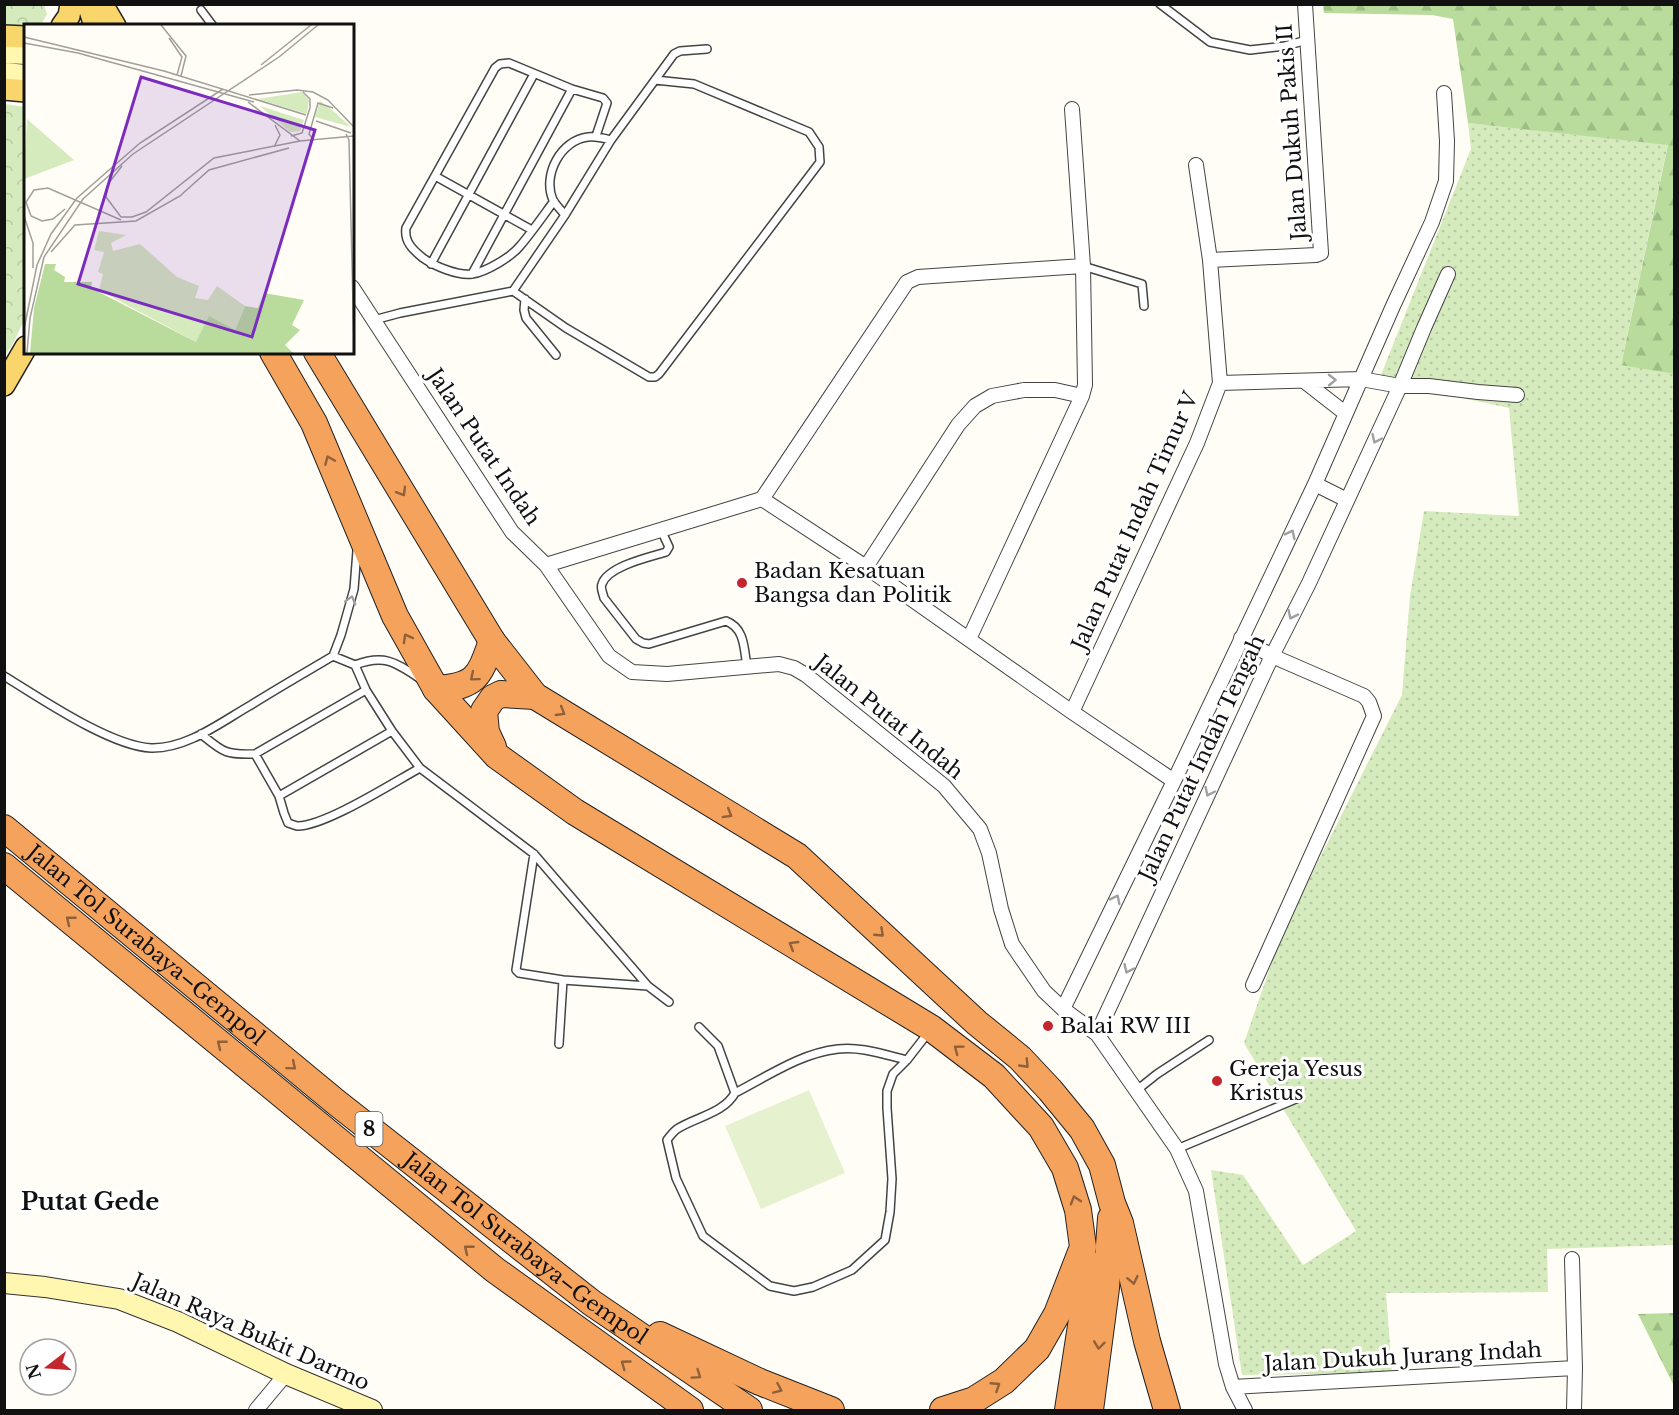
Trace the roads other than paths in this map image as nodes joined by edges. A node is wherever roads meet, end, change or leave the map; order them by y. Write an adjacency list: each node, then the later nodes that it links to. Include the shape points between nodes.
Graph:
1 (71, 4): 6 (main road)
2 (1160, 4): 11 (lane, via 1210,42 1250,50)
3 (1305, 4): 11 (street, Jalan Dukuh Pakis II)
4 (201, 10): 8 (lane)
5 (91, 14): 7 (main road)
6 (63, 24)
7 (111, 24)
8 (212, 24)
9 (4, 36): 10 (main road)
10 (24, 38)
11 (1307, 40): 33 (street, Jalan Dukuh Pakis II, via 1321,253)
12 (707, 49): 18 (lane, via 674,54)
13 (4, 54): 14 (street)
14 (24, 54)
15 (4, 73): 17 (street)
16 (534, 74): 20 (lane); 27 (lane, via 509,63 495,68); 28 (lane)
17 (24, 75)
18 (655, 80): 25 (lane); 40 (lane, via 694,84 809,132 819,147 820,162 655,377 566,328)
19 (4, 89): 21 (main road)
20 (572, 89): 24 (lane, via 608,103); 30 (lane)
21 (24, 91)
22 (1444, 93): 47 (street, Jalan Putat Indah Tengah, via 1446,181 1432,222)
23 (1072, 109): 35 (street)
24 (596, 136): 25 (lane); 29 (lane, via 566,146 558,158 551,173)
25 (611, 140): 31 (lane)
26 (1196, 165): 33 (street, Jalan Putat Indah Timur V)
27 (435, 177): 28 (lane); 34 (lane, via 405,235 413,251)
28 (469, 194): 30 (lane); 34 (lane)
29 (554, 201): 31 (lane); 32 (lane)
30 (504, 214): 32 (lane); 36 (lane)
31 (565, 215): 39 (lane)
32 (532, 230): 36 (lane, via 499,263)
33 (1210, 260): 49 (street, Jalan Putat Indah Timur V)
34 (431, 264): 36 (lane)
35 (1083, 266): 41 (lane, via 1142,284); 53 (street); 56 (street, via 918,277 907,282)
36 (472, 274)
37 (1448, 274): 51 (street, Jalan Putat Indah Tengah)
38 (354, 290): 42 (street, Jalan Putat Indah)
39 (513, 291): 40 (lane); 42 (lane)
40 (525, 299): 46 (lane, via 526,318)
41 (1144, 306)
42 (374, 320): 60 (street, Jalan Putat Indah, via 512,532)
43 (24, 350): 50 (main road)
44 (274, 354): 59 (highway, one-way to 44, via 314,423)
45 (318, 354): 64 (highway, one-way to 64)
46 (556, 355)
47 (1361, 380): 48 (street, one-way to 47); 51 (street); 54 (street, Jalan Putat Indah Tengah)
48 (1304, 381): 49 (street); 54 (street)
49 (1220, 383): 73 (street, Jalan Putat Indah Timur V, via 1197,443)
50 (4, 385)
51 (1400, 386): 52 (street); 57 (street, Jalan Putat Indah Tengah, one-way to 57)
52 (1517, 395)
53 (1082, 396): 61 (street, via 1055,390 1024,390 992,396 975,406 958,425); 63 (street)
54 (1345, 413): 55 (street, Jalan Putat Indah Tengah)
55 (1315, 483): 57 (street); 62 (street, Jalan Putat Indah Tengah, one-way to 55)
56 (762, 499): 58 (street); 61 (street)
57 (1347, 500): 66 (street, Jalan Putat Indah Tengah, one-way to 66)
58 (661, 530): 60 (street); 68 (lane, via 669,547 666,552 609,574 602,583 604,598 636,639 649,645 726,621 733,624 742,638)
59 (359, 531): 65 (lane, one-way to 59, via 354,590); 70 (highway, one-way to 59, via 395,616)
60 (546, 565): 68 (street, Jalan Putat Indah, via 609,656 632,672 667,674)
61 (866, 567): 63 (street)
62 (1241, 638): 66 (street); 79 (street, Jalan Putat Indah Tengah)
63 (969, 639): 73 (street)
64 (492, 641): 70 (highway, one-way to 70, via 482,671 471,682); 72 (highway)
65 (333, 656): 67 (lane); 75 (lane)
66 (1272, 656): 85 (street, via 1364,696 1374,716); 91 (street, Jalan Putat Indah Tengah, one-way to 91)
67 (355, 665): 70 (lane, via 385,660); 71 (lane)
68 (747, 667): 88 (street, Jalan Putat Indah, via 779,664 807,675 952,794 980,829 990,853 1012,944 1044,991)
69 (4, 676): 75 (lane, via 89,726 127,743 152,748)
70 (436, 689): 77 (highway)
71 (366, 690): 74 (lane); 76 (lane)
72 (535, 696): 77 (highway, via 501,694 484,711 486,732); 99 (highway, one-way to 99, via 797,856 976,1023 1020,1058 1050,1090 1082,1129 1102,1165)
73 (1071, 712): 79 (street)
74 (392, 731): 78 (lane); 80 (lane)
75 (201, 734): 76 (lane, via 222,751)
76 (255, 754): 80 (lane)
77 (497, 756): 90 (highway, one-way to 77, via 575,812)
78 (420, 768): 80 (lane, via 352,806 297,826 288,823); 82 (lane)
79 (1174, 781): 88 (street, Jalan Putat Indah Tengah, one-way to 79)
80 (279, 796)
81 (4, 828): 103 (highway, Jalan Tol Surabaya–Gempol / 8, one-way to 103, via 337,1103)
82 (534, 854): 84 (lane, via 516,970); 86 (lane)
83 (4, 866): 109 (highway, Jalan Tol Surabaya–Gempol / 8, one-way to 83, via 495,1270)
84 (563, 980): 86 (lane); 93 (lane)
85 (1253, 985)
86 (648, 986): 87 (lane)
87 (669, 1002)
88 (1062, 1009): 91 (street, Jalan Putat Indah)
89 (699, 1027): 96 (lane, via 718,1046)
90 (931, 1028): 94 (lane); 100 (highway, one-way to 90, via 1078,1210 1065,1168 1041,1127 994,1076)
91 (1097, 1034): 95 (street)
92 (1209, 1040): 95 (lane)
93 (559, 1044)
94 (907, 1060): 96 (lane, via 867,1050 839,1049 804,1057); 96 (lane, via 893,1074 887,1091 892,1179 885,1240 852,1270 813,1287 794,1290 770,1286 703,1236 676,1178 667,1140 675,1130 723,1106)
95 (1137, 1090): 98 (street)
96 (735, 1093)
97 (1296, 1099): 98 (lane)
98 (1178, 1149): 106 (street, via 1196,1191)
99 (1112, 1203): 114 (highway, one-way to 114, via 1106,1288); 115 (highway, one-way to 115)
100 (1083, 1247): 112 (highway, one-way to 100, via 974,1400 1004,1381 1037,1348 1057,1314); 113 (highway, via 1084,1300)
101 (1572, 1259): 104 (street)
102 (4, 1283): 105 (street, Jalan Raya Bukit Darmo, via 119,1299 178,1322)
103 (592, 1302): 110 (highway, Jalan Tol Surabaya–Gempol / 8, one-way to 110); 111 (highway, one-way to 111, via 760,1382)
104 (1575, 1368): 106 (street, Jalan Dukuh Jurang Indah); 117 (street)
105 (286, 1374): 107 (street); 108 (street, Jalan Raya Bukit Darmo)
106 (1233, 1387): 116 (street)
107 (256, 1410)
108 (372, 1410)
109 (690, 1410)
110 (749, 1410)
111 (831, 1410)
112 (943, 1410)
113 (1068, 1410)
114 (1090, 1410)
115 (1167, 1410)
116 (1245, 1410)
117 (1574, 1410)

